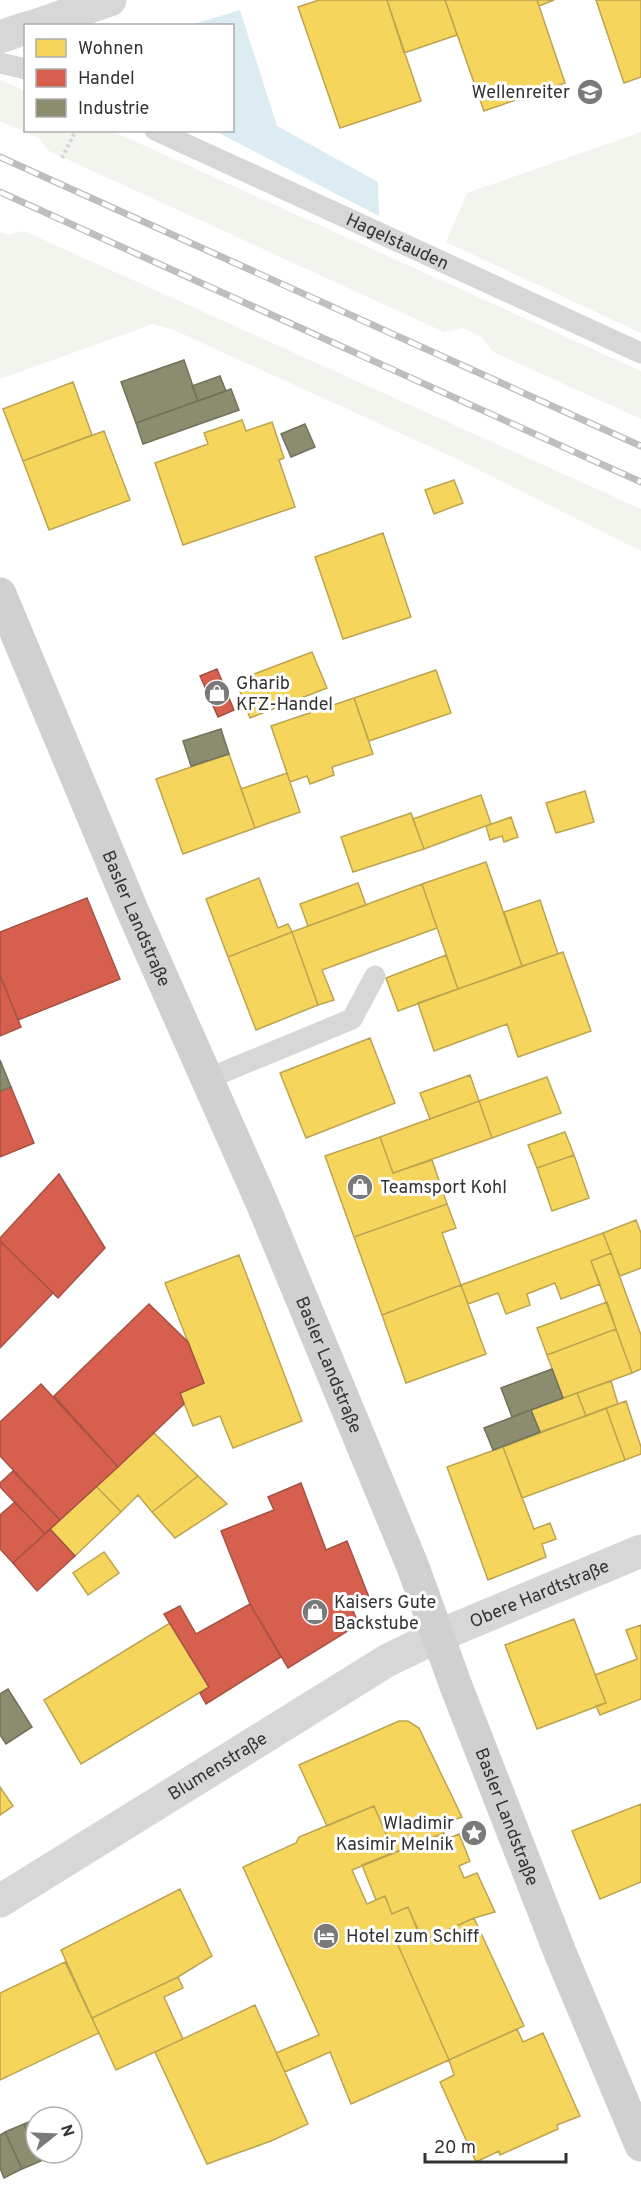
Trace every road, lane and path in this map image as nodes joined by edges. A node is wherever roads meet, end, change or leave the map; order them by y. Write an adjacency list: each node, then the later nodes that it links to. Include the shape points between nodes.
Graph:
1 (110, 0): 2 (street)
2 (40, 24)
3 (24, 29): 4 (street)
4 (0, 37)
5 (0, 63): 6 (lane)
6 (24, 69)
7 (75, 132): 9 (path)
8 (159, 132): 10 (lane, Hagelstauden)
9 (62, 158)
10 (641, 353)
11 (0, 594): 13 (street, Basler Landstraße)
12 (375, 976): 13 (lane, via 352,1019)
13 (207, 1079): 15 (street, Basler Landstraße, via 272,1225)
14 (641, 1551): 15 (street, Obere Hardtstraße)
15 (438, 1636): 16 (street, Blumenstraße, via 388,1660); 17 (street, Basler Landstraße, via 561,1955)
16 (0, 1901)
17 (641, 2145)

